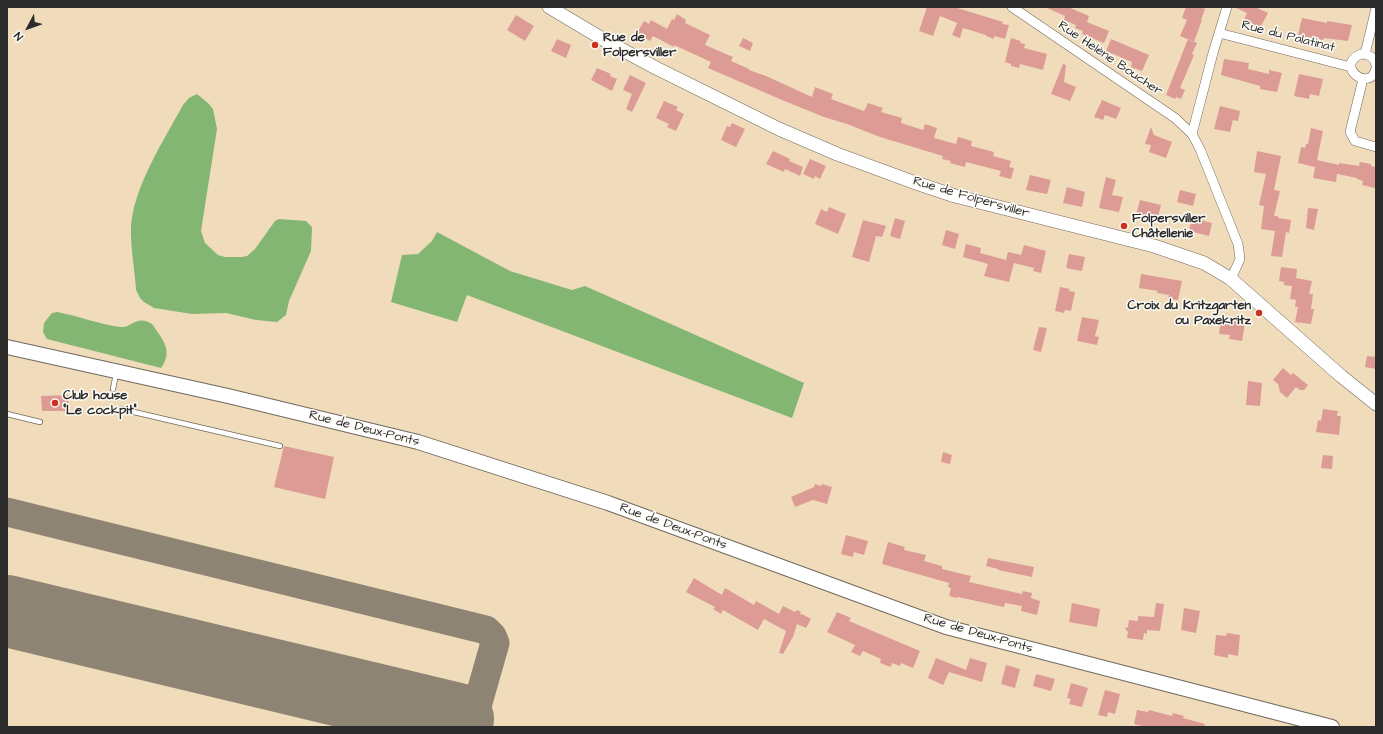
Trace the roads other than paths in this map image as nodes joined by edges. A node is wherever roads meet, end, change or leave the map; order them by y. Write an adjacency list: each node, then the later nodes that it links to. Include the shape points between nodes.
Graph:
1 (549, 7): 12 (street, Rue de Folpersviller, via 656,68 837,154 955,196 1166,249 1204,263)
2 (1012, 7): 10 (street, Rue Hélène Boucher, via 1175,118)
3 (1227, 7): 5 (street)
4 (1376, 8): 6 (street)
5 (1219, 33): 7 (street, Rue du Palatinat); 10 (street)
6 (1365, 54): 7 (street, via 1354,58); 8 (street, via 1374,59)
7 (1351, 66): 9 (street, via 1354,74)
8 (1376, 68): 9 (street, via 1370,77)
9 (1363, 79): 11 (street, via 1350,132 1355,141)
10 (1192, 134): 12 (street, Rue Hélène Boucher, via 1238,244 1240,259)
11 (1376, 147)
12 (1231, 279): 16 (street, Rue de Folpersviller)
13 (7, 347): 14 (main road, Rue de Deux-Ponts)
14 (117, 372): 15 (lane); 21 (main road, Rue de Deux-Ponts, via 418,442 615,505 946,627)
15 (113, 390)
16 (1376, 404)
17 (121, 409): 20 (lane)
18 (7, 414): 19 (lane)
19 (40, 422)
20 (280, 446)
21 (1332, 727)

